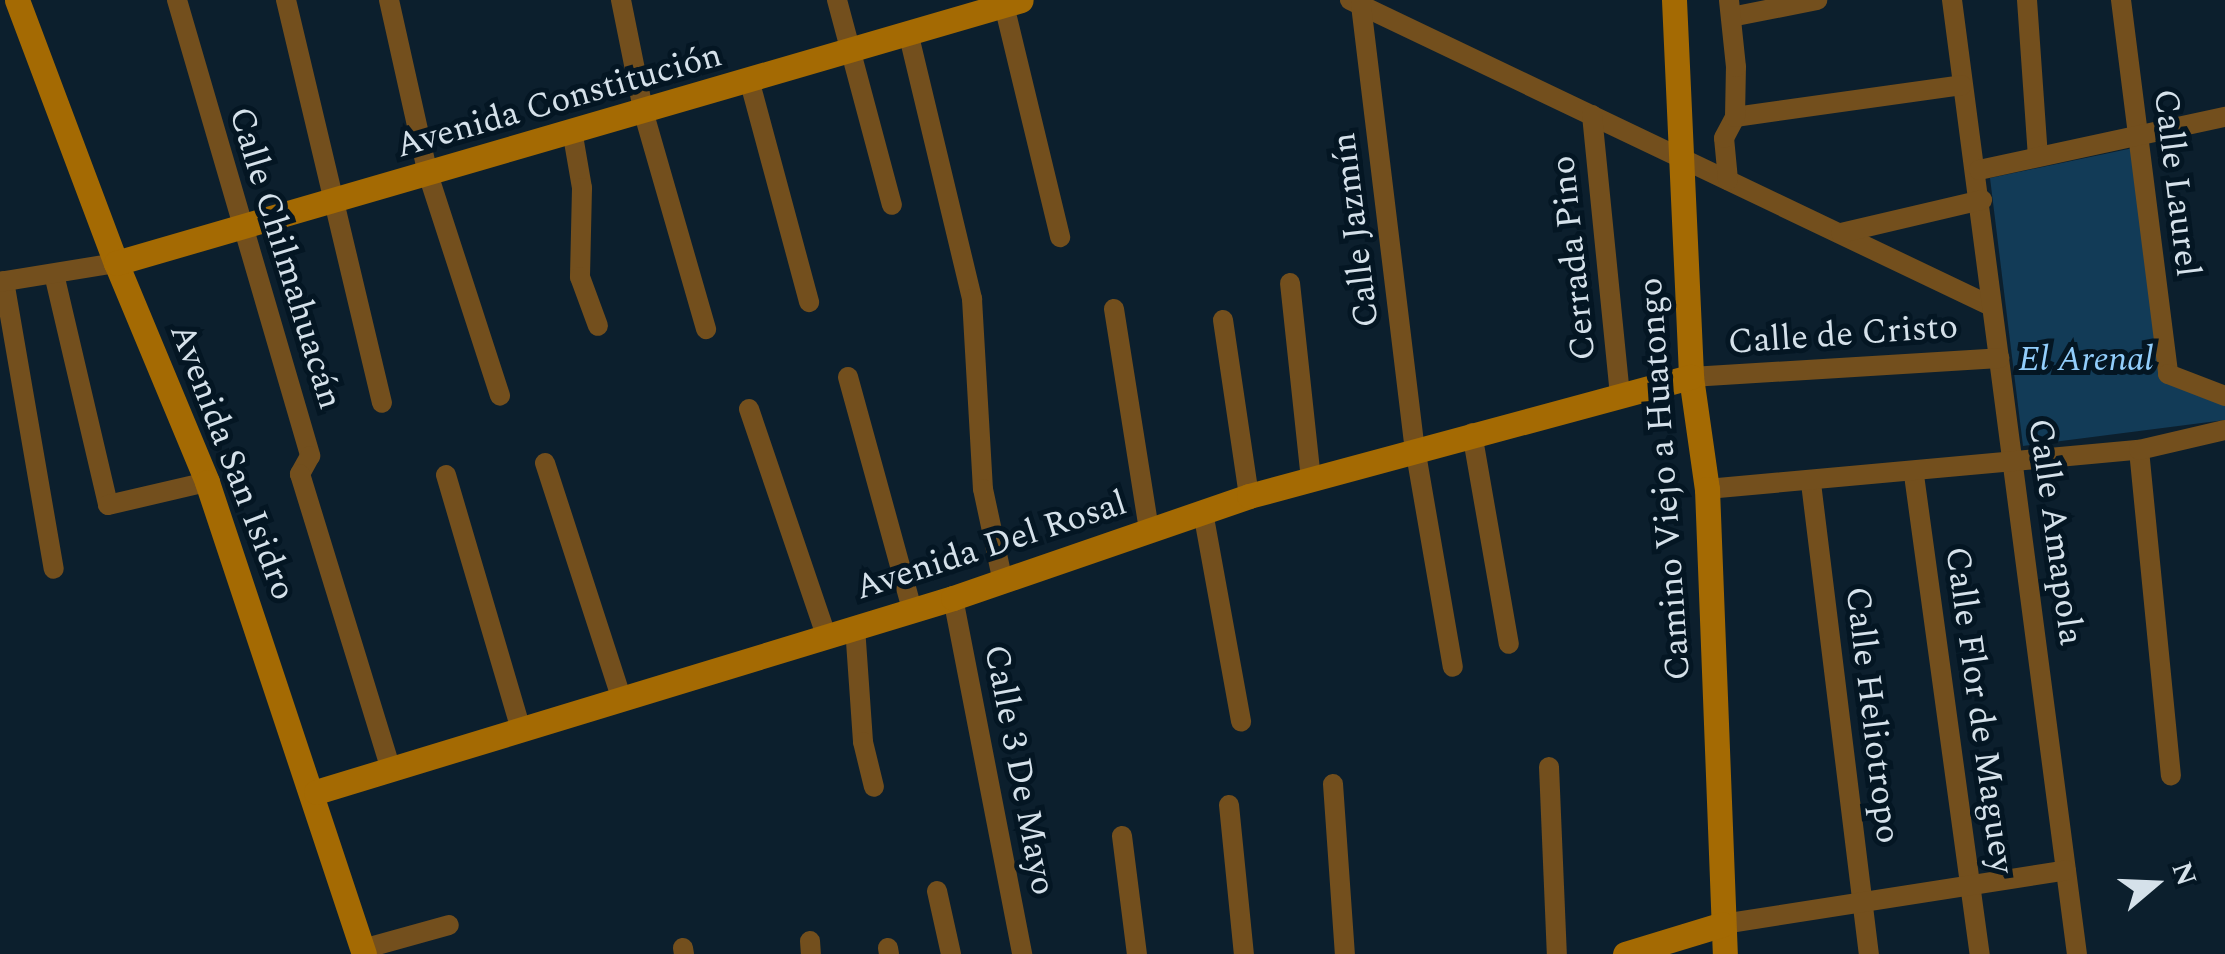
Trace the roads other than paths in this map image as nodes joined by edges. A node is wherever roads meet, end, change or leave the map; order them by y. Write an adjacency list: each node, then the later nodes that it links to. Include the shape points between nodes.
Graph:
1 (17, 0): 36 (main road, Avenida San Isidro)
2 (176, 0): 33 (street, Calle Chilmahuacán)
3 (286, 0): 31 (street)
4 (388, 0): 28 (street)
5 (621, 0): 19 (street)
6 (837, 0): 16 (street)
7 (1674, 0): 26 (main road, Camino Viejo a Huatongo)
8 (1816, 0): 14 (street)
9 (1952, 0): 18 (street, Calle Amapola)
10 (2027, 0): 25 (street)
11 (2120, 0): 24 (street, Calle Laurel)
12 (1356, 2): 20 (street); 56 (street, Calle Jazmín)
13 (998, 4): 15 (main road, Avenida Constitución); 35 (street)
14 (1730, 8): 21 (street)
15 (908, 32): 16 (main road, Avenida Constitución); 70 (street, via 972,299 983,488)
16 (850, 52): 17 (main road, Avenida Constitución); 32 (street)
17 (750, 83): 19 (main road, Avenida Constitución); 40 (street)
18 (1962, 84): 21 (street); 27 (street, Calle Amapola)
19 (644, 114): 23 (main road, Avenida Constitución); 45 (street)
20 (1592, 115): 26 (street); 49 (street, Cerrada Pino)
21 (1735, 117): 29 (street, via 1724,138)
22 (2225, 118): 24 (street)
23 (572, 130): 28 (main road, Avenida Constitución); 44 (street, via 582,188 580,278)
24 (2138, 134): 25 (street); 51 (street, Calle Laurel, via 2168,374)
25 (2038, 156): 27 (street)
26 (1679, 157): 29 (street); 48 (main road, Camino Viejo a Huatongo)
27 (1979, 170): 30 (street, Calle Amapola)
28 (428, 174): 31 (main road, Avenida Constitución); 50 (street)
29 (1728, 180): 34 (street)
30 (1982, 200): 34 (street); 41 (street, Calle Amapola)
31 (331, 201): 33 (main road, Avenida Constitución); 52 (street)
32 (892, 205)
33 (238, 225): 36 (main road, Avenida Constitución); 81 (street, Calle Chilmahuacán, via 310,456 300,474)
34 (1840, 234): 41 (street)
35 (1060, 237)
36 (116, 263): 37 (street); 63 (main road, Avenida San Isidro)
37 (54, 274): 38 (street); 63 (street, via 108,505)
38 (2, 281): 69 (street)
39 (1290, 283): 62 (street)
40 (809, 302)
41 (1989, 305): 46 (street, Calle Amapola)
42 (1114, 310): 68 (street)
43 (1223, 320): 66 (street)
44 (598, 326)
45 (706, 329)
46 (1998, 358): 48 (street, Calle de Cristo); 58 (street, Calle Amapola)
47 (848, 377): 72 (street)
48 (1691, 378): 49 (main road, Avenida Del Rosal); 65 (main road, Camino Viejo a Huatongo)
49 (1620, 394): 55 (main road, Avenida Del Rosal)
50 (500, 396)
51 (2225, 396)
52 (382, 404)
53 (749, 409): 74 (street)
54 (2225, 430): 57 (street)
55 (1472, 433): 56 (main road, Avenida Del Rosal); 75 (street)
56 (1415, 448): 62 (main road, Avenida Del Rosal); 76 (street, Calle Jazmín)
57 (2139, 450): 58 (street); 82 (street)
58 (2014, 462): 60 (street); 88 (street, Calle Amapola)
59 (545, 463): 77 (street)
60 (1914, 474): 64 (street); 89 (street, Calle Flor de Maguey)
61 (446, 475): 79 (street)
62 (1310, 478): 66 (main road, Avenida Del Rosal)
63 (207, 482): 85 (main road, Avenida San Isidro)
64 (1810, 483): 65 (street); 91 (street, Calle Heliotropo)
65 (1707, 489): 92 (main road, Camino Viejo a Huatongo)
66 (1249, 496): 67 (main road, Avenida Del Rosal)
67 (1203, 512): 68 (main road, Avenida Del Rosal); 78 (street)
68 (1149, 532): 70 (main road, Avenida Del Rosal)
69 (54, 569)
70 (1003, 582): 71 (main road, Avenida Del Rosal)
71 (952, 598): 72 (main road, Avenida Del Rosal); 96 (street, Calle 3 De Mayo)
72 (912, 610): 73 (main road, Avenida Del Rosal)
73 (856, 627): 74 (main road, Avenida Del Rosal); 84 (street, via 863,742)
74 (826, 635): 77 (main road, Avenida Del Rosal)
75 (1508, 644)
76 (1454, 668)
77 (622, 700): 79 (main road, Avenida Del Rosal)
78 (1241, 722)
79 (521, 730): 81 (main road, Avenida Del Rosal)
80 (1549, 767): 100 (street)
81 (391, 769): 85 (main road, Avenida Del Rosal)
82 (2171, 775)
83 (1333, 784): 99 (street)
84 (874, 787)
85 (316, 792): 94 (main road, Avenida San Isidro)
86 (1229, 805): 98 (street)
87 (1122, 836): 97 (street)
88 (2066, 870): 89 (street); 105 (street, Calle Amapola)
89 (1969, 886): 91 (street); 104 (street, Calle Flor de Maguey)
90 (938, 891): 95 (street)
91 (1863, 900): 92 (street); 103 (street, Calle Heliotropo)
92 (1723, 924): 101 (main road); 102 (main road, Camino Viejo a Huatongo)
93 (449, 925): 94 (street)
94 (364, 952)
95 (950, 954)
96 (1022, 954)
97 (1137, 954)
98 (1244, 954)
99 (1344, 954)
100 (1557, 954)
101 (1625, 954)
102 (1724, 954)
103 (1869, 954)
104 (1980, 954)
105 (2077, 954)

